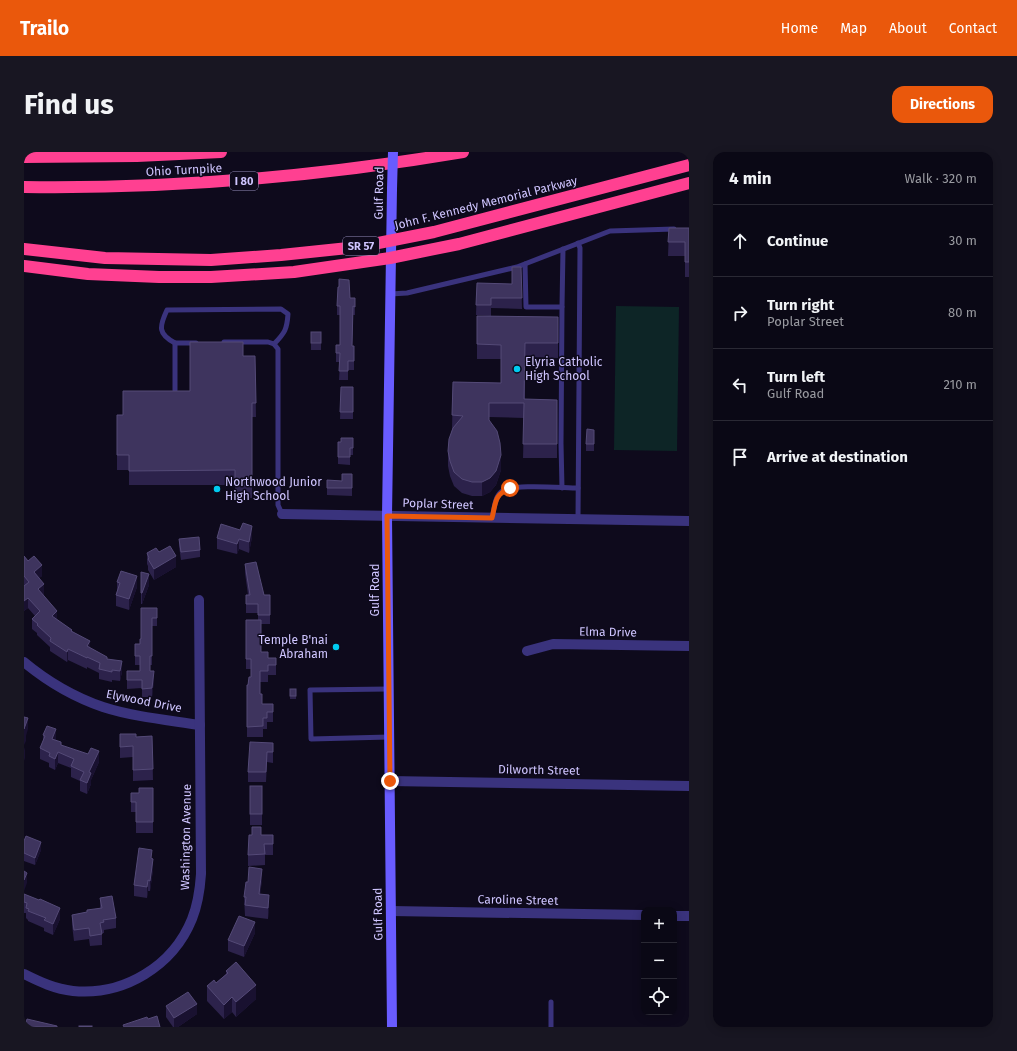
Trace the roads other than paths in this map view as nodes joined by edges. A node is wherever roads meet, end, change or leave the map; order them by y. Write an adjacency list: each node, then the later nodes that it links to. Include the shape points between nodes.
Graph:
1 (221, 152): 4 (highway, Ohio Turnpike)
2 (393, 152): 9 (street, Gulf Road, bridge)
3 (463, 152): 7 (highway, Ohio Turnpike / I 80, via 362,168 222,183 114,188)
4 (24, 157)
5 (689, 165): 9 (highway, John F. Kennedy Memorial Parkway / SR 57)
6 (689, 183): 13 (highway, SR 57, via 458,244)
7 (24, 187)
8 (681, 229): 10 (lane, via 610,231)
9 (390, 241): 11 (highway, John F. Kennedy Memorial Parkway / SR 57, via 358,247 211,260 112,258); 13 (street, Gulf Road)
10 (578, 243): 12 (lane); 24 (lane)
11 (24, 249)
12 (563, 249): 14 (lane); 17 (lane)
13 (390, 258): 15 (highway, SR 57, via 294,272 210,277 118,276); 16 (street, Gulf Road)
14 (525, 264): 16 (lane, via 407,294); 17 (lane, via 526,307)
15 (24, 266)
16 (390, 294): 26 (street, Gulf Road)
17 (562, 307): 23 (lane)
18 (222, 342): 21 (lane)
19 (175, 343): 20 (lane); 21 (lane, via 166,338 161,330 167,310 281,309 288,314 287,327 283,336); 22 (lane)
20 (198, 343)
21 (274, 344): 25 (lane, via 278,349 278,505)
22 (175, 390)
23 (562, 488): 24 (lane); 27 (lane, via 510,488 501,492 497,498)
24 (578, 488): 28 (lane)
25 (282, 514): 26 (street, Poplar Street)
26 (387, 516): 27 (street, Poplar Street); 34 (street, Gulf Road)
27 (492, 518): 28 (street, Poplar Street)
28 (578, 520): 29 (street, Poplar Street)
29 (689, 521)
30 (199, 600): 35 (street, Washington Avenue)
31 (689, 646): 32 (street, Elma Drive, via 553,644)
32 (527, 651)
33 (24, 662): 35 (street, Elywood Drive, via 68,692 104,707)
34 (389, 689): 36 (street, Gulf Road); 36 (lane, via 310,690 311,738)
35 (200, 725): 43 (street, Washington Avenue, via 200,888 193,918 178,944 149,972 132,982 108,989 62,989)
36 (389, 737): 37 (street, Gulf Road)
37 (390, 781): 38 (street, Dilworth Street); 39 (street, Gulf Road)
38 (689, 786)
39 (391, 911): 40 (street, Caroline Street); 45 (street, Gulf Road)
40 (641, 915)
41 (677, 916): 42 (street)
42 (689, 916)
43 (24, 974)
44 (551, 1002): 46 (lane)
45 (392, 1027)
46 (551, 1027)

